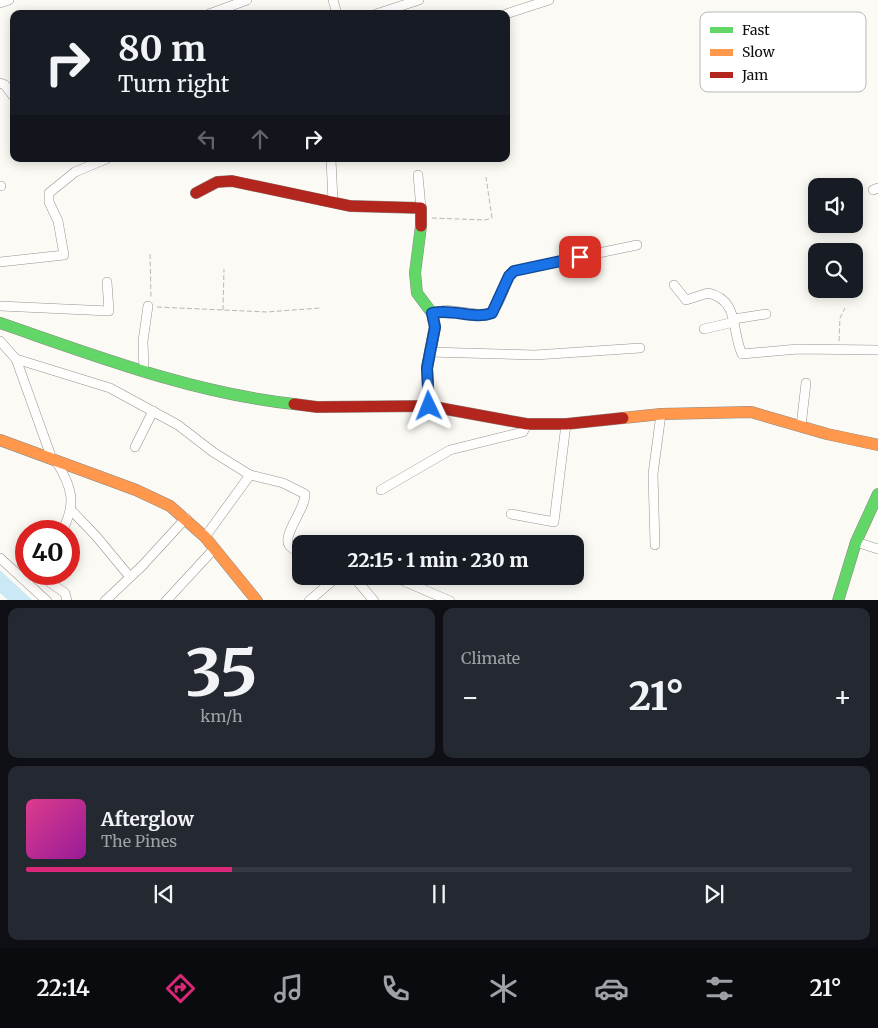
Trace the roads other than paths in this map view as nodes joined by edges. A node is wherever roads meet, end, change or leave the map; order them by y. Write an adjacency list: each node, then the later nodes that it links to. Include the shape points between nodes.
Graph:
1 (9, 0): 5 (street)
2 (247, 0): 6 (street)
3 (419, 0): 7 (street)
4 (549, 0): 8 (street)
5 (0, 3)
6 (221, 10)
7 (388, 10)
8 (510, 13)
9 (99, 162): 16 (street, via 75,172 49,193 64,255)
10 (331, 162): 13 (street)
11 (418, 175): 14 (street)
12 (196, 193): 13 (street, via 217,182 232,181)
13 (333, 202): 14 (street)
14 (422, 213): 21 (street, via 416,288)
15 (637, 245): 21 (street, via 514,271 495,309 486,315 445,310)
16 (0, 262)
17 (107, 282): 19 (street, via 109,311)
18 (674, 285): 23 (street, via 686,300 702,294 719,297 728,305)
19 (0, 306)
20 (148, 306): 31 (street)
21 (432, 313): 29 (street, via 435,327)
22 (766, 314): 23 (street)
23 (734, 320): 25 (street); 28 (street, via 742,354 798,349)
24 (0, 323): 31 (street)
25 (704, 329)
26 (0, 341): 30 (street)
27 (640, 348): 29 (street, via 535,355)
28 (878, 350)
29 (429, 352): 33 (street)
30 (16, 359): 34 (street, via 110,388); 42 (street)
31 (144, 372): 33 (street, via 197,387 272,402 326,407)
32 (806, 383): 38 (street)
33 (429, 406): 36 (street)
34 (153, 411): 41 (street); 43 (street)
35 (661, 414): 37 (street); 38 (street, via 752,412); 52 (street, via 653,466)
36 (527, 424): 37 (street); 44 (street, via 523,432 450,450)
37 (566, 424): 47 (street, via 554,522)
38 (801, 426): 40 (street)
39 (0, 440): 42 (street)
40 (878, 445)
41 (135, 446)
42 (54, 460): 46 (street, via 71,491); 48 (street, via 136,490 170,506)
43 (250, 475): 50 (street); 53 (street, via 305,494 303,507 288,540)
44 (381, 490)
45 (878, 494): 51 (street)
46 (71, 510): 49 (street); 57 (street)
47 (511, 514)
48 (186, 518): 50 (street); 57 (street)
49 (67, 520)
50 (205, 537): 54 (street)
51 (856, 542): 55 (street); 70 (street)
52 (655, 545)
53 (292, 547)
54 (214, 549): 65 (street); 66 (street)
55 (878, 549)
56 (0, 558): 62 (street)
57 (130, 577): 64 (street)
58 (54, 585): 63 (street, via 65,593)
59 (327, 585): 67 (street)
60 (361, 585): 68 (street)
61 (414, 585): 69 (street)
62 (47, 600)
63 (67, 600)
64 (105, 600)
65 (166, 600)
66 (257, 600)
67 (309, 600)
68 (374, 600)
69 (450, 600)
70 (838, 600)

